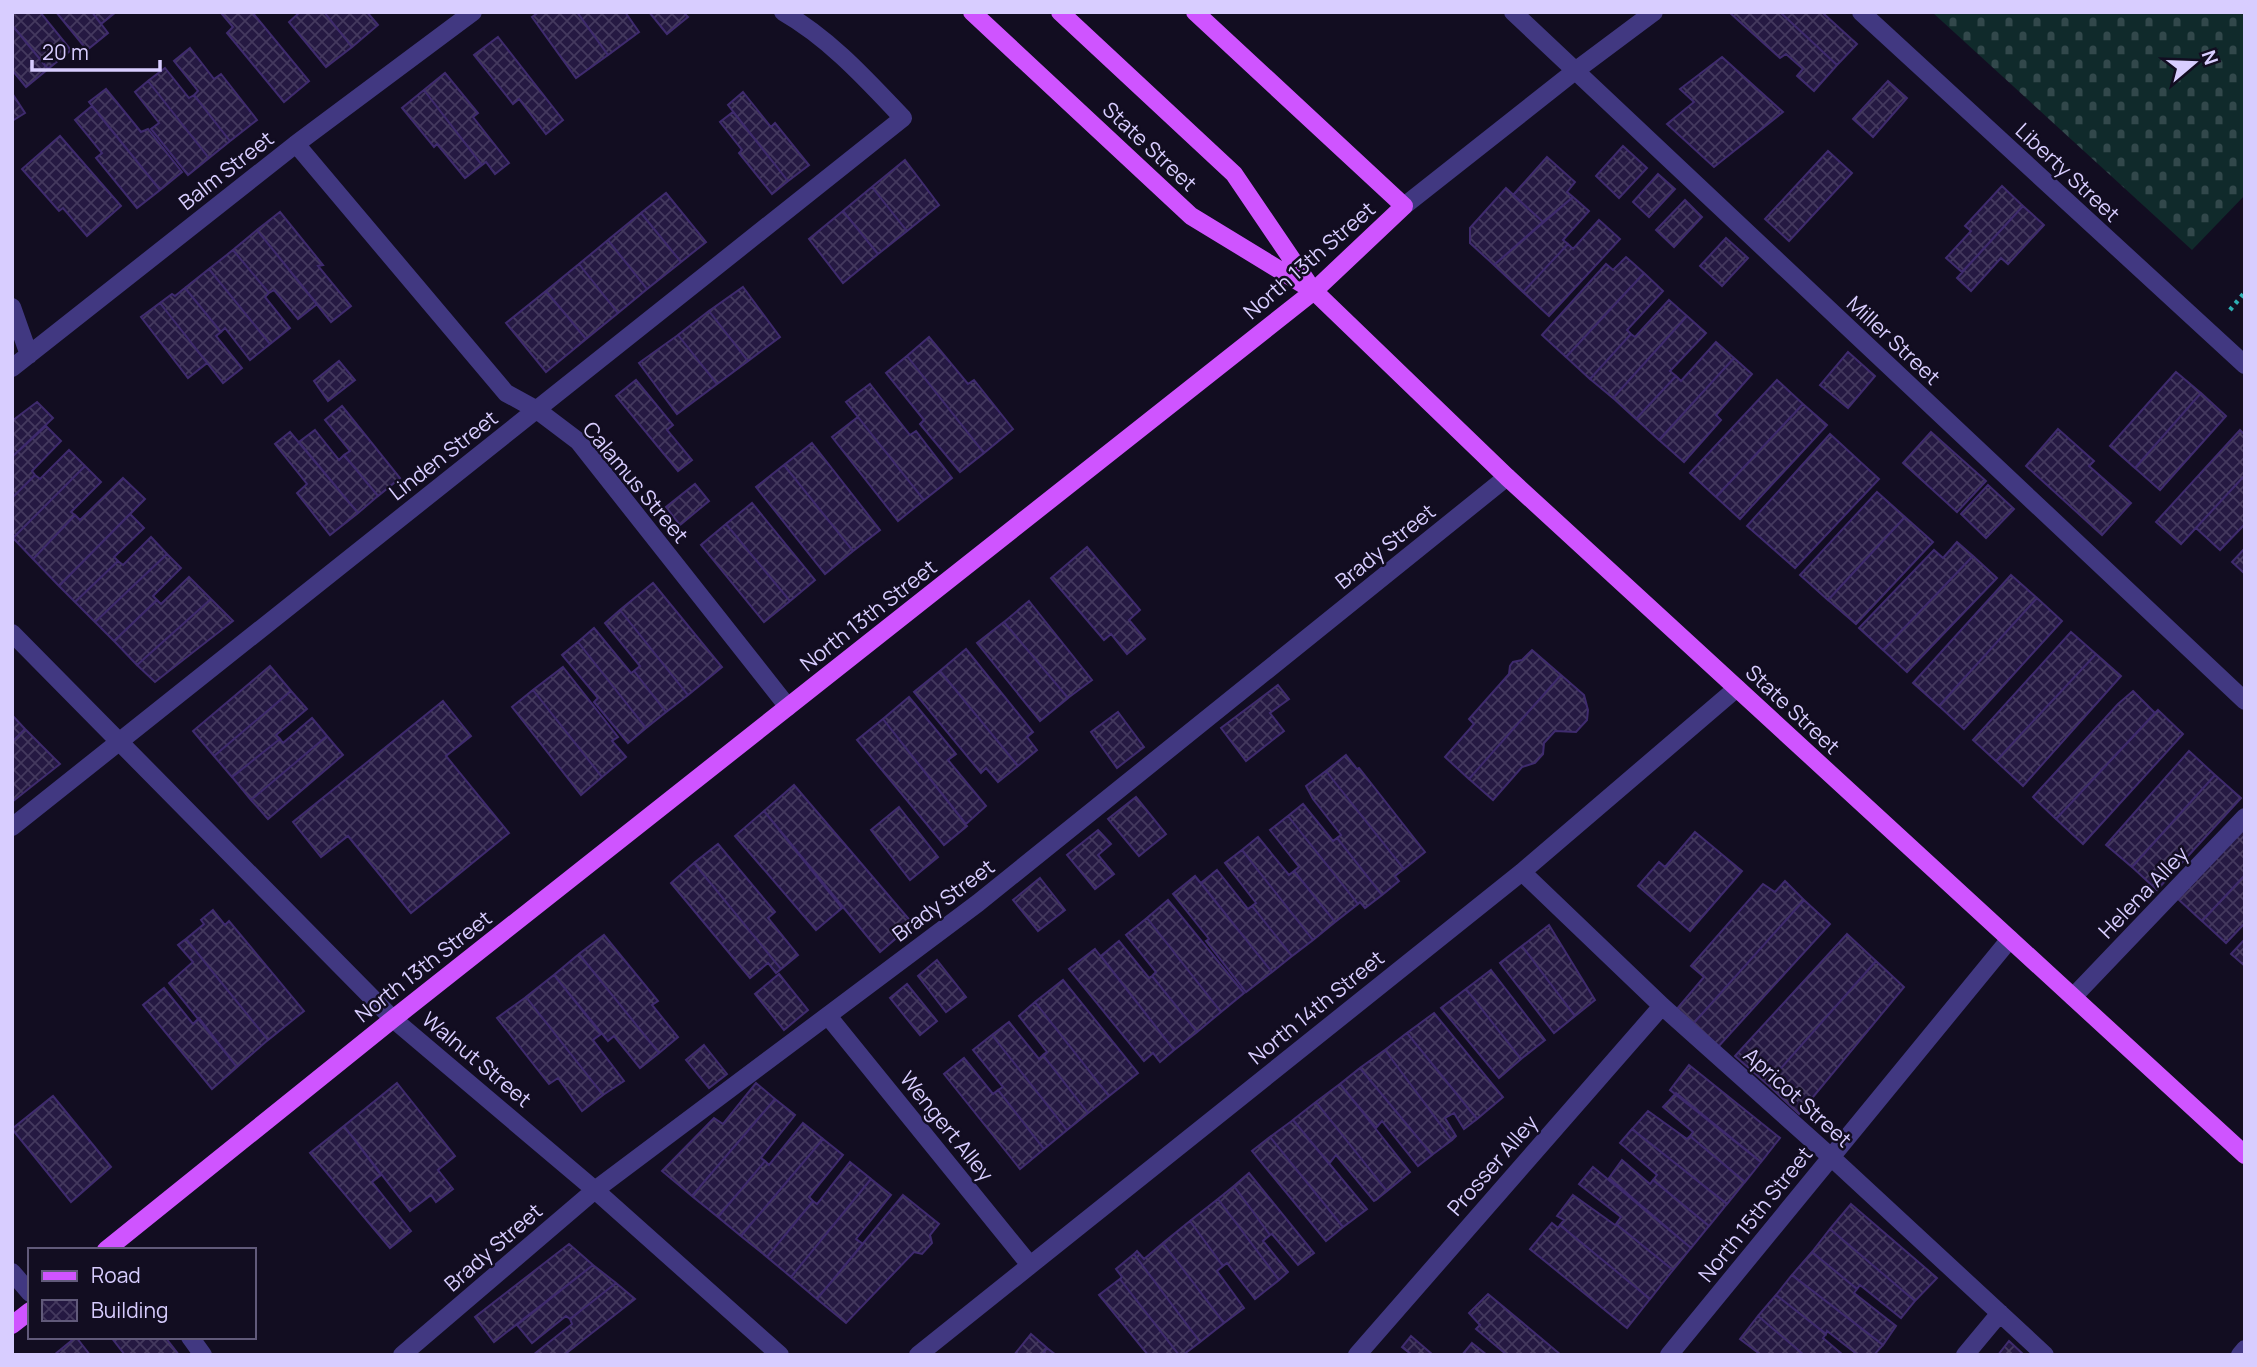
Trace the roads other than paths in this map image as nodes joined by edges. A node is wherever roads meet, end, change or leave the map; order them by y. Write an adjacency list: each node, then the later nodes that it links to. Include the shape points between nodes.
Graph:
1 (473, 12): 10 (street, Balm Street)
2 (783, 12): 17 (street, Linden Street, via 843,56 903,118)
3 (972, 12): 12 (main road, State Street, via 1191,216)
4 (1060, 12): 12 (main road, State Street, via 1234,174)
5 (1195, 12): 11 (main road)
6 (1513, 12): 9 (street, Miller Street)
7 (1654, 12): 9 (street, North 13th Street)
8 (1861, 12): 15 (street, Liberty Street)
9 (1575, 71): 11 (street, North 13th Street); 21 (street, Miller Street)
10 (296, 144): 14 (street, Balm Street); 17 (street, Calamus Street, via 506,393)
11 (1404, 206): 12 (main road, North 13th Street)
12 (1314, 291): 18 (main road, State Street); 22 (main road, North 13th Street)
13 (12, 307): 14 (street)
14 (29, 355): 16 (street, Balm Street)
15 (2245, 365)
16 (12, 368)
17 (537, 410): 22 (street, Calamus Street, via 578,441); 23 (street, Linden Street)
18 (1507, 477): 20 (main road, State Street); 30 (street, Brady Street, via 978,903)
19 (12, 633): 23 (street, Walnut Street)
20 (1737, 688): 26 (street, North 14th Street); 27 (main road, State Street)
21 (2245, 701)
22 (788, 707): 31 (main road, North 13th Street)
23 (119, 741): 25 (street, Linden Street); 31 (street, Walnut Street)
24 (2245, 817): 28 (street, Helena Alley)
25 (12, 827)
26 (1522, 872): 29 (street, Apricot Street); 36 (street, North 14th Street)
27 (2010, 939): 28 (main road, State Street); 33 (street, North 15th Street)
28 (2073, 998): 32 (main road, State Street)
29 (1662, 1006): 33 (street, Apricot Street); 48 (street, Prosser Alley)
30 (828, 1016): 34 (street, Brady Street); 36 (street, Wengert Alley)
31 (393, 1019): 34 (street, Walnut Street); 35 (main road, North 13th Street)
32 (2245, 1155)
33 (1831, 1157): 39 (street, Apricot Street); 49 (street, North 15th Street)
34 (595, 1189): 45 (street, Brady Street); 46 (street, Walnut Street)
35 (115, 1247)
36 (1030, 1265): 47 (street, North 14th Street)
37 (12, 1272): 38 (street)
38 (28, 1291)
39 (2000, 1312): 50 (street); 51 (street, Apricot Street)
40 (28, 1313): 41 (main road)
41 (12, 1325)
42 (191, 1339): 44 (street)
43 (2245, 1349): 52 (street)
44 (203, 1355)
45 (402, 1355)
46 (779, 1355)
47 (918, 1355)
48 (1357, 1355)
49 (1669, 1355)
50 (1965, 1355)
51 (2045, 1355)
52 (2240, 1355)

